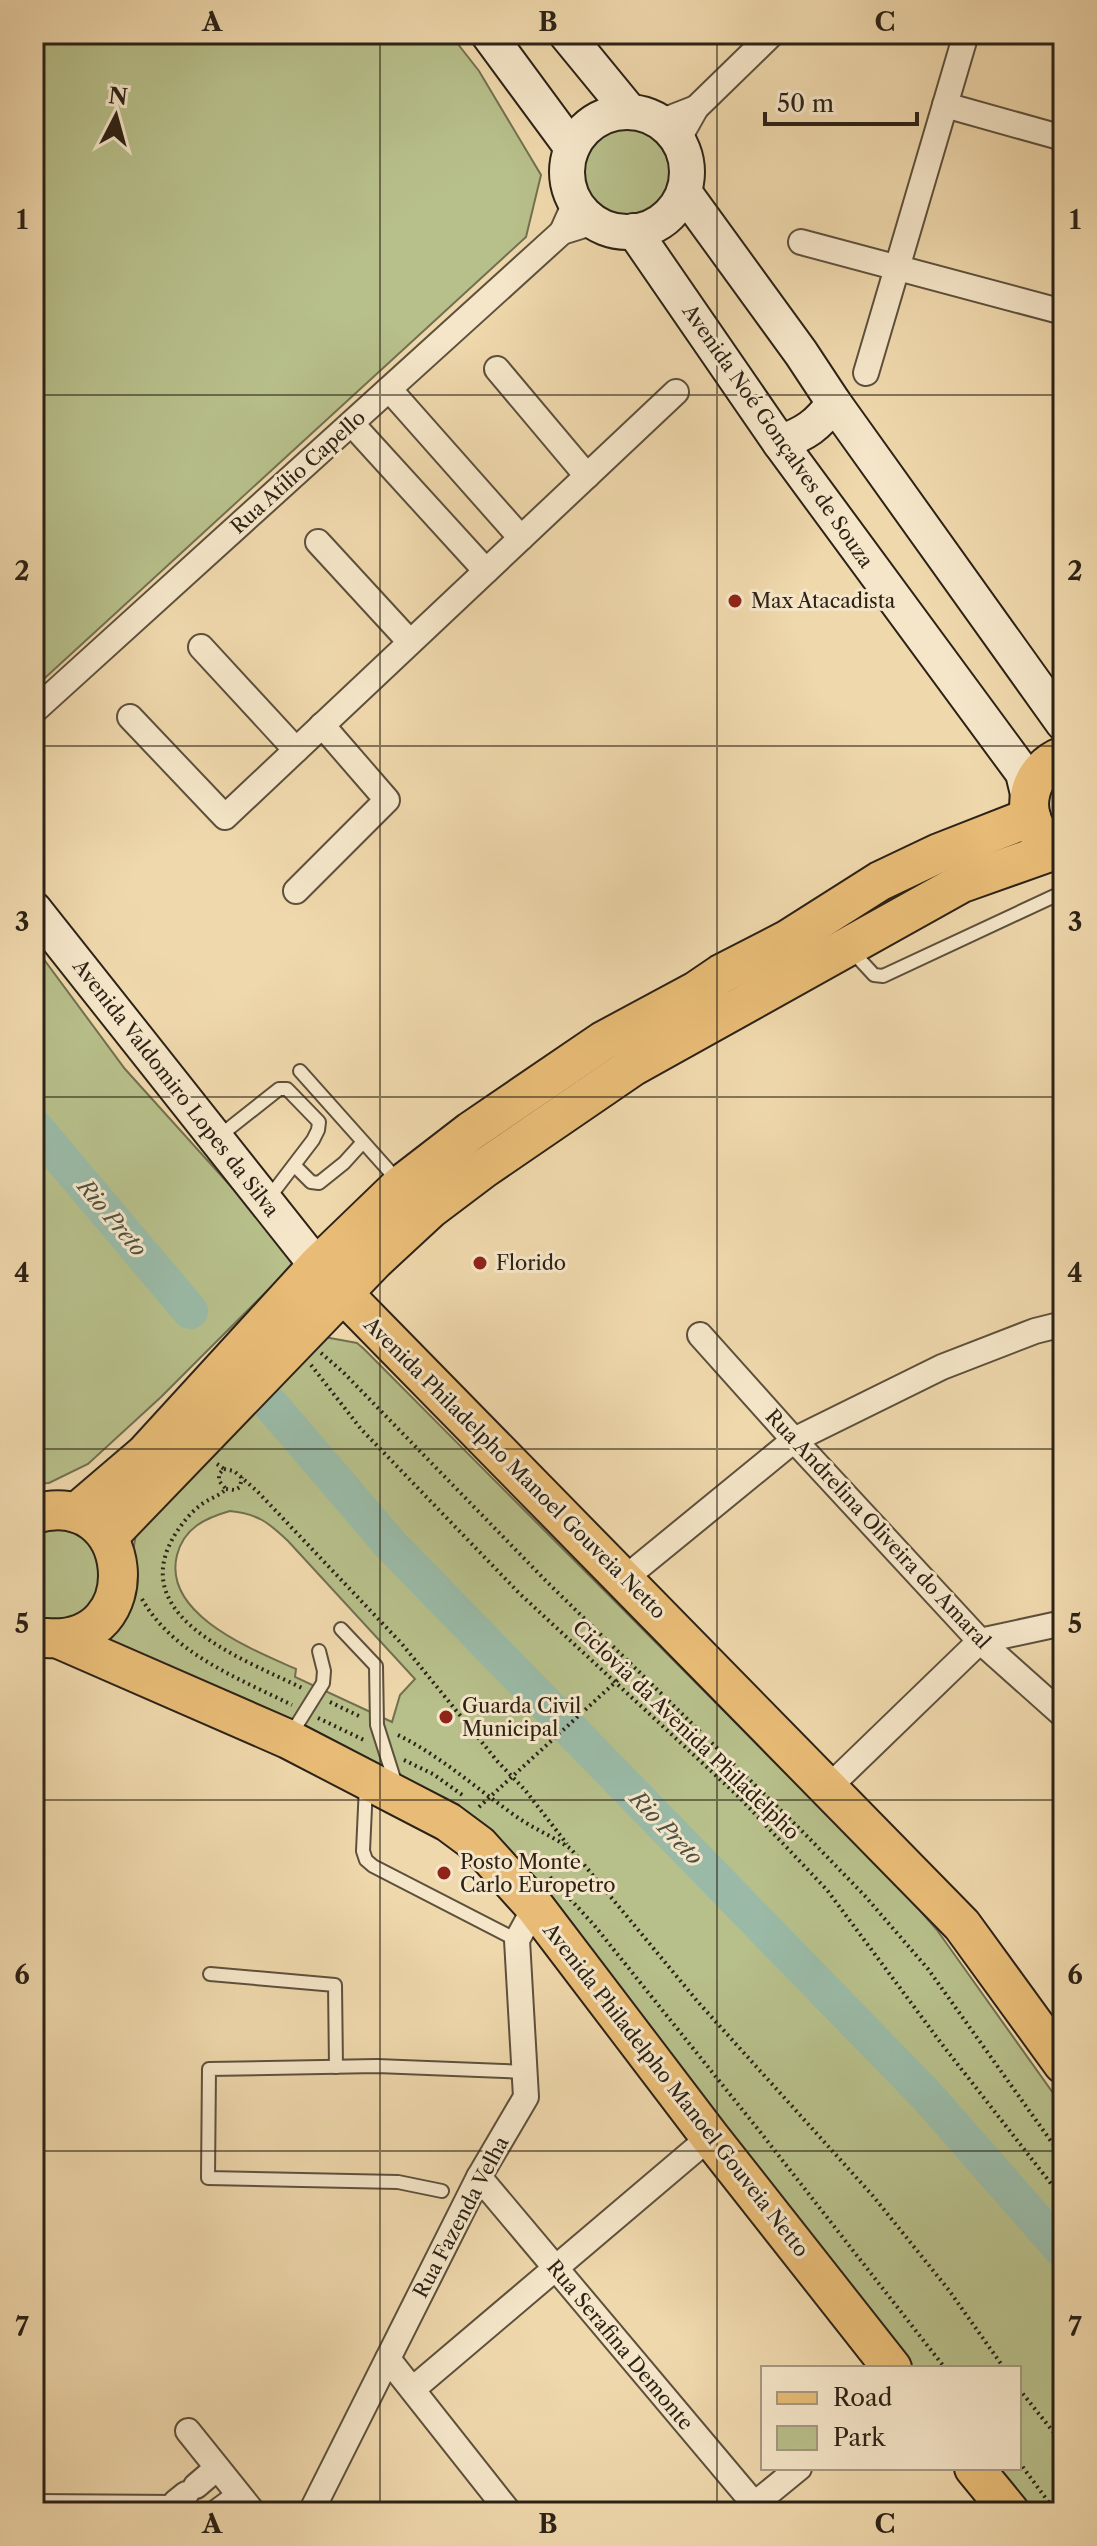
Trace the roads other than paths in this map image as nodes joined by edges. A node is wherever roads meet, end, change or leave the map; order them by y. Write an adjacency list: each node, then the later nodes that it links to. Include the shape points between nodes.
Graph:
1 (488, 34): 8 (main road)
2 (566, 34): 6 (main road)
3 (772, 34): 6 (street, via 696,108)
4 (966, 34): 5 (street)
5 (945, 105): 7 (street); 13 (street)
6 (656, 124): 8 (main road, via 606,115 586,128); 9 (main road, via 685,156)
7 (1063, 138)
8 (572, 148): 10 (main road, via 568,185)
9 (684, 192): 11 (main road, via 673,211 655,225); 19 (main road)
10 (577, 219): 11 (main road); 17 (street, Rua Atílio Capello)
11 (634, 231): 21 (main road, Avenida Noé Gonçalves de Souza)
12 (801, 242): 13 (street)
13 (897, 267): 14 (street); 16 (street)
14 (1063, 312)
15 (497, 369): 22 (street)
16 (866, 373)
17 (389, 389): 20 (street, Rua Atílio Capello); 23 (street)
18 (676, 392): 22 (street)
19 (834, 403): 21 (main road, via 819,423); 30 (main road)
20 (352, 424): 25 (street); 28 (street, Rua Atílio Capello)
21 (780, 443): 34 (main road, Avenida Noé Gonçalves de Souza, via 1023,773)
22 (587, 476): 23 (street)
23 (521, 538): 25 (street)
24 (318, 542): 26 (street)
25 (486, 571): 26 (street)
26 (410, 642): 31 (street)
27 (201, 647): 32 (street)
28 (34, 711)
29 (130, 717): 32 (street, via 225,817)
30 (1063, 723)
31 (322, 725): 32 (street); 36 (street, via 387,800)
32 (296, 750)
33 (1063, 756): 34 (main road, via 1040,771)
34 (1030, 807): 35 (main road, via 1040,835); 39 (main road, via 880,881)
35 (1061, 850): 40 (main road, via 962,883)
36 (296, 891)
37 (1063, 892): 40 (lane, via 883,976 874,975)
38 (34, 909): 46 (main road, Avenida Valdomiro Lopes da Silva)
39 (787, 940): 41 (main road); 42 (main road, via 789,962)
40 (848, 947): 42 (main road)
41 (696, 991): 43 (main road, via 668,1023); 45 (main road, via 603,1041)
42 (760, 996): 43 (main road)
43 (656, 1054): 48 (main road)
44 (300, 1071): 47 (lane)
45 (471, 1131): 48 (main road); 50 (main road)
46 (216, 1139): 49 (lane, via 279,1089 287,1089 319,1122); 51 (main road, Avenida Valdomiro Lopes da Silva)
47 (363, 1142): 49 (lane, via 319,1183); 50 (lane)
48 (496, 1160): 52 (main road, via 407,1229)
49 (295, 1166): 51 (lane)
50 (401, 1185): 52 (main road)
51 (266, 1202): 52 (main road, Avenida Valdomiro Lopes da Silva)
52 (329, 1279): 56 (main road); 58 (main road, via 300,1348); 59 (main road, Avenida Philadelpho Manoel Gouveia Netto)
53 (1063, 1324): 55 (street, via 942,1367)
54 (700, 1335): 55 (street, Rua Andrelina Oliveira do Amaral)
55 (794, 1440): 59 (street); 63 (street, Rua Andrelina Oliveira do Amaral)
56 (76, 1513): 57 (main road); 58 (main road)
57 (34, 1514)
58 (108, 1537): 62 (main road, via 119,1576 107,1614 85,1632)
59 (624, 1579): 68 (main road, Avenida Philadelpho Manoel Gouveia Netto)
60 (1063, 1623): 63 (street)
61 (341, 1629): 67 (lane, via 376,1666)
62 (46, 1637): 66 (main road, Avenida Philadelpho Manoel Gouveia Netto)
63 (980, 1641): 65 (street, Rua Andrelina Oliveira do Amaral); 68 (street)
64 (319, 1651): 66 (lane, via 323,1683)
65 (1063, 1715)
66 (288, 1739): 67 (main road, Avenida Philadelpho Manoel Gouveia Netto)
67 (383, 1787): 69 (main road, Avenida Philadelpho Manoel Gouveia Netto, via 479,1845); 70 (lane, via 363,1851 366,1860)
68 (828, 1788): 72 (main road, Avenida Philadelpho Manoel Gouveia Netto, via 962,1925)
69 (535, 1907): 70 (street); 75 (main road, Avenida Philadelpho Manoel Gouveia Netto)
70 (517, 1940): 74 (street, Rua Fazenda Velha)
71 (210, 1974): 73 (lane, via 335,1985)
72 (1063, 2064)
73 (336, 2067): 74 (lane); 77 (lane, via 209,2069 208,2178 398,2182)
74 (526, 2072): 76 (street, Rua Fazenda Velha, via 526,2097)
75 (710, 2137): 78 (street); 80 (main road, Avenida Philadelpho Manoel Gouveia Netto)
76 (479, 2177): 78 (street, Rua Serafina Demonte); 79 (street, Rua Fazenda Velha)
77 (442, 2191)
78 (556, 2268): 81 (street); 89 (street, Rua Serafina Demonte)
79 (388, 2359): 81 (street); 91 (street, Rua Fazenda Velha)
80 (890, 2366)
81 (413, 2389): 92 (street)
82 (188, 2431): 83 (street)
83 (217, 2468): 86 (street); 88 (street)
84 (797, 2470): 89 (street)
85 (976, 2470): 93 (main road)
86 (186, 2499): 87 (lane)
87 (34, 2501)
88 (246, 2504): 90 (street)
89 (753, 2509)
90 (217, 2512)
91 (311, 2512)
92 (509, 2512)
93 (1010, 2512)

